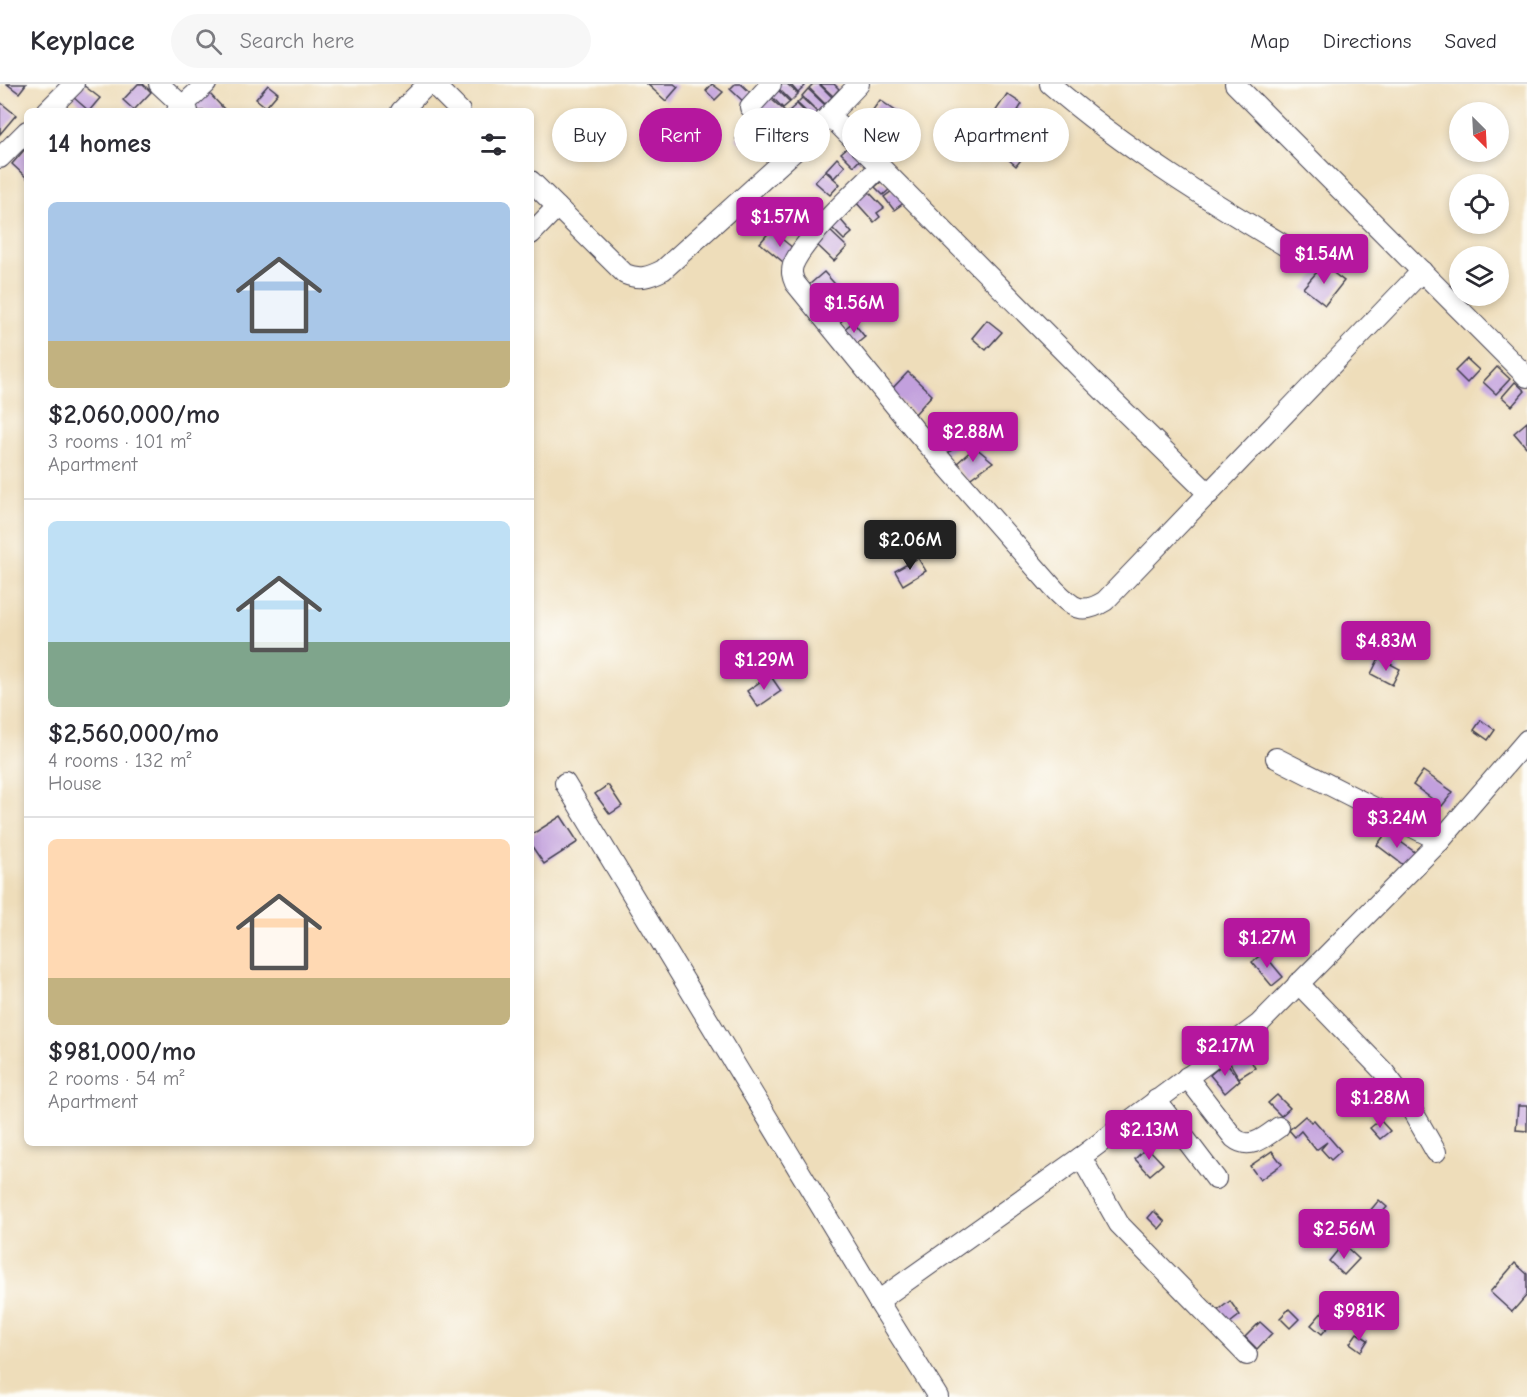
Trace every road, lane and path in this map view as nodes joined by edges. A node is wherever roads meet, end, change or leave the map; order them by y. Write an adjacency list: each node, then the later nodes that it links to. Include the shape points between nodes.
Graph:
1 (74, 84): 11 (street)
2 (159, 84): 12 (street)
3 (206, 84): 13 (street)
4 (428, 84): 14 (street)
5 (433, 84): 15 (street)
6 (771, 84): 10 (street)
7 (859, 84): 16 (street)
8 (1050, 84): 24 (street, via 1210,201)
9 (1235, 84): 25 (street)
10 (750, 107)
11 (50, 108)
12 (181, 108)
13 (183, 108)
14 (404, 108)
15 (457, 108)
16 (830, 116): 20 (street)
17 (24, 134): 18 (street)
18 (0, 158)
19 (782, 162): 22 (street, via 663,270 645,278 625,274)
20 (880, 167): 27 (street); 27 (street, via 813,236 798,255 791,274 914,429 1068,603 1081,610 1105,601)
21 (534, 184): 22 (street)
22 (557, 207): 23 (street)
23 (534, 231)
24 (1299, 254)
25 (1422, 271): 26 (street); 27 (street)
26 (1527, 377)
27 (1209, 494)
28 (1527, 740): 31 (street)
29 (1276, 758): 31 (street)
30 (564, 783): 39 (street)
31 (1440, 841): 32 (street)
32 (1298, 983): 33 (street, via 1259,1024); 36 (street, via 1384,1072)
33 (1187, 1077): 34 (street); 35 (street, via 1241,1143 1251,1144)
34 (1156, 1100): 37 (street); 38 (street)
35 (1279, 1127)
36 (1436, 1152)
37 (1081, 1157): 39 (street); 40 (street, via 1119,1224)
38 (1216, 1179)
39 (878, 1301): 41 (street)
40 (1247, 1355)
41 (938, 1397)

